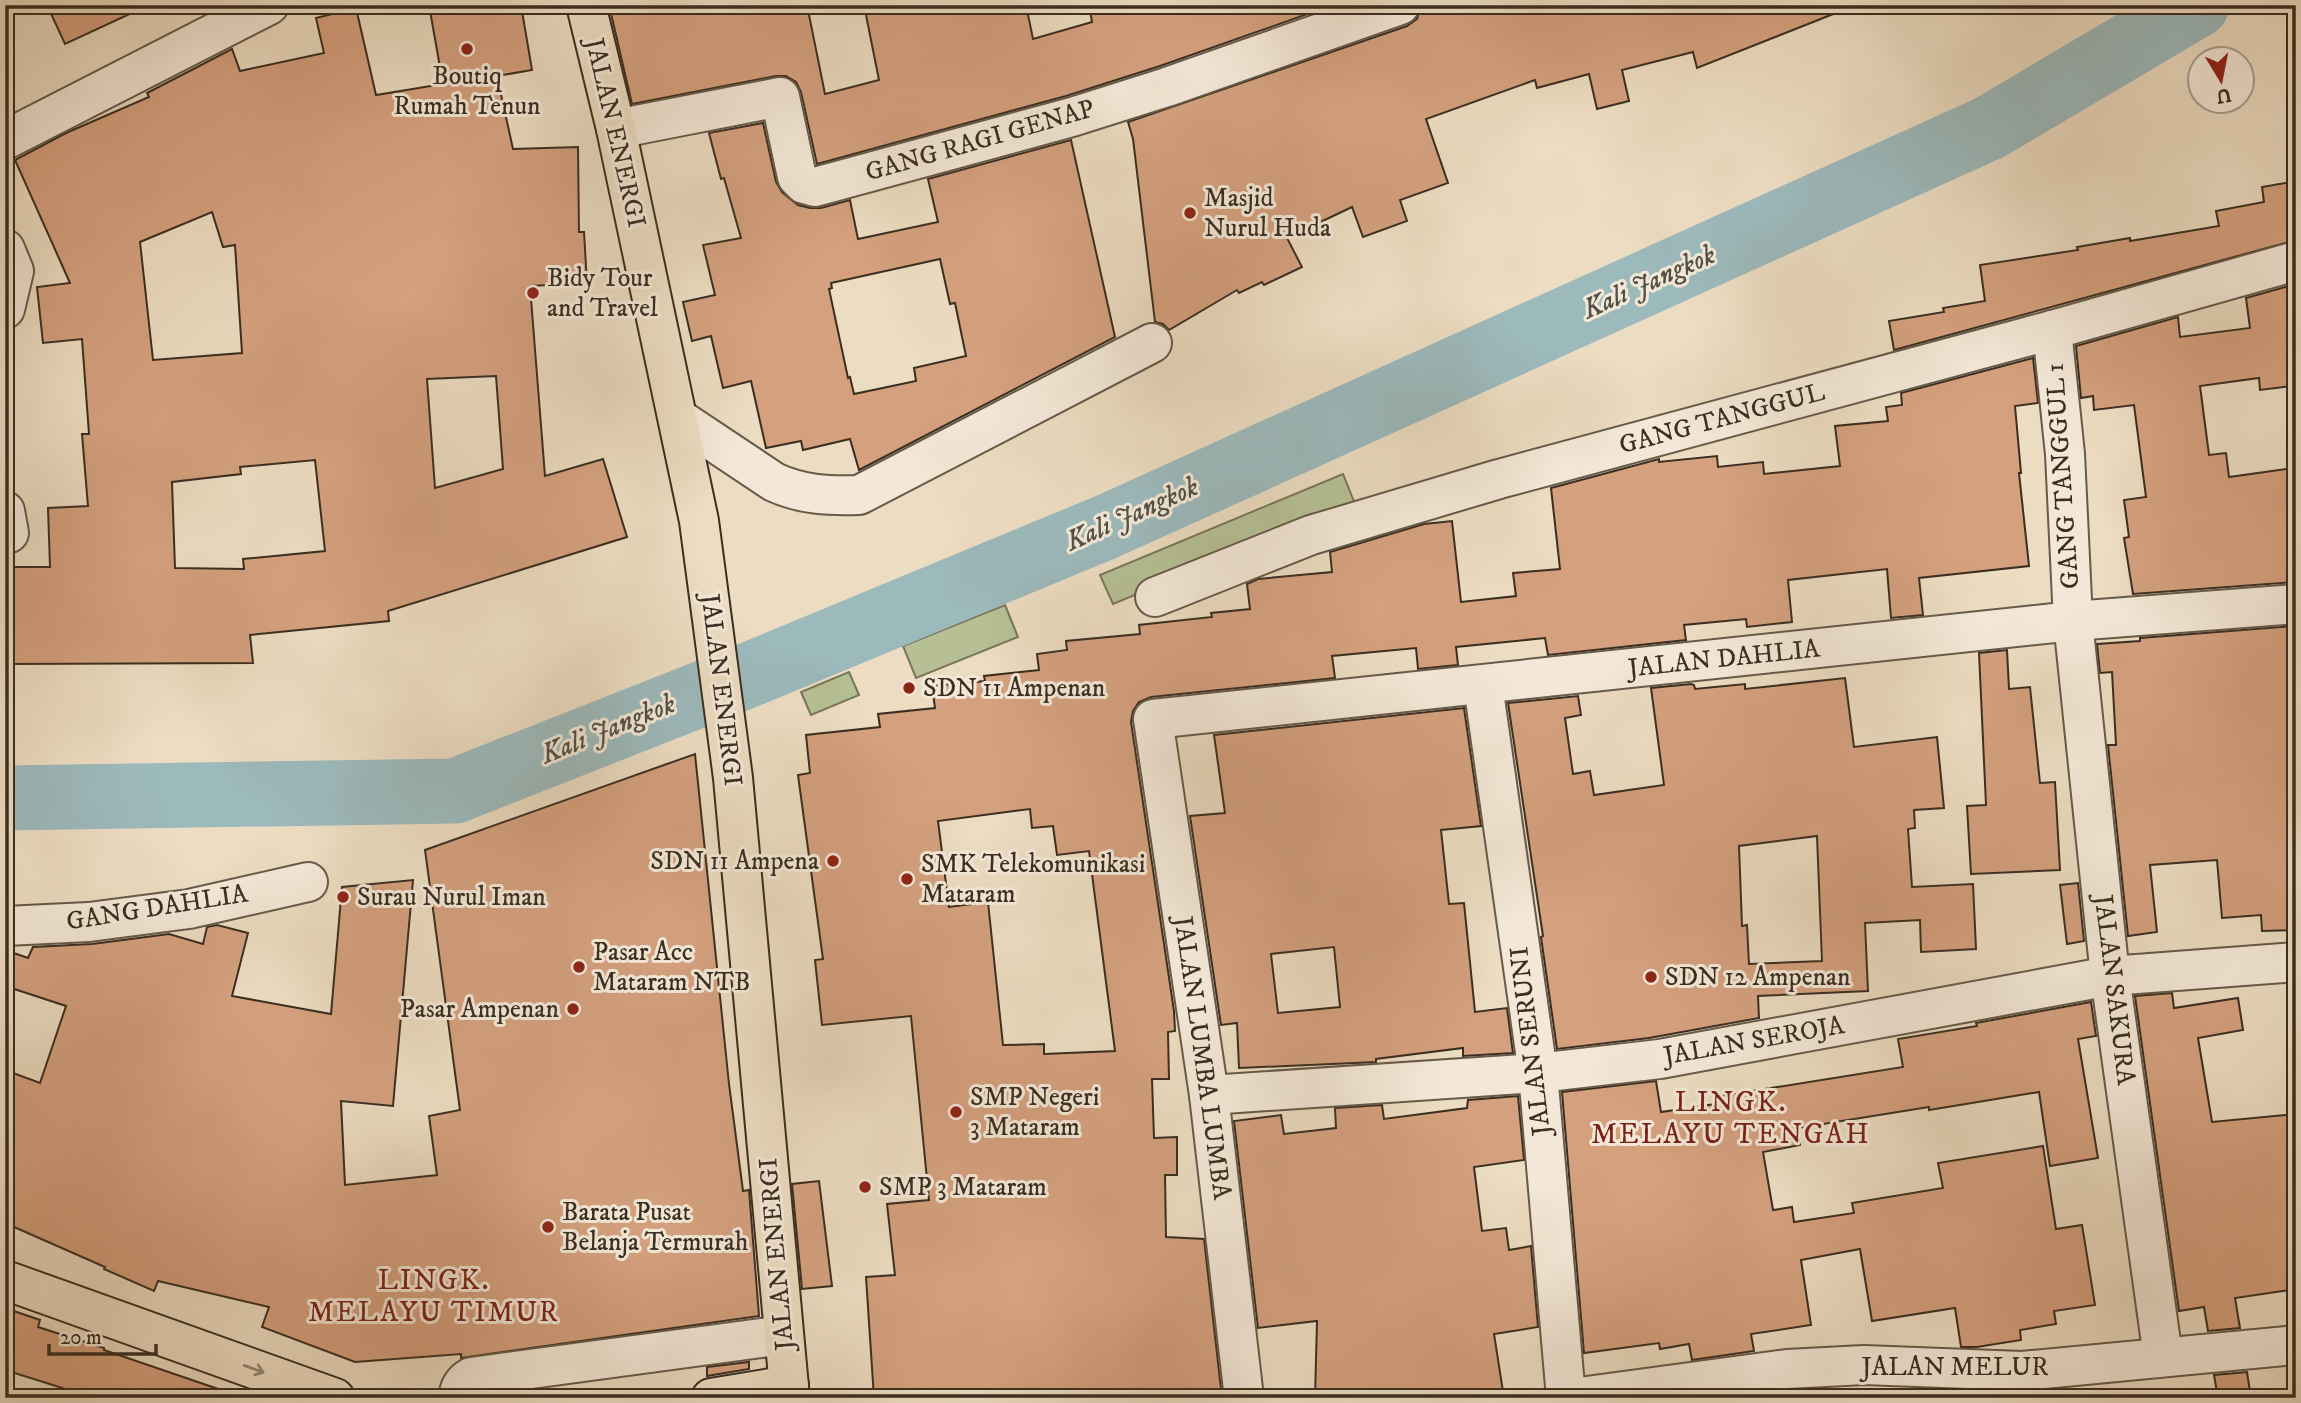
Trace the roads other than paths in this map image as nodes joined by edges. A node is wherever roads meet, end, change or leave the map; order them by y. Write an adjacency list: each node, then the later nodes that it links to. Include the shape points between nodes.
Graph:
1 (269, 5): 5 (street)
2 (586, 5): 4 (main road, JALAN ENERGI)
3 (1400, 5): 4 (street, GANG RAGI GENAP, via 1167,87 818,186 804,184 797,177 780,97)
4 (616, 129): 11 (main road, JALAN ENERGI)
5 (5, 140)
6 (2296, 261): 9 (street, GANG TANGGUL)
7 (20, 262): 8 (street)
8 (5, 309)
9 (2052, 330): 12 (street, GANG TANGGUL, via 1377,515 1311,535); 14 (street, GANG TANGGUL 1, via 2065,454)
10 (1152, 343): 11 (street, via 859,495 822,496 788,489)
11 (678, 418): 24 (main road, JALAN ENERGI, via 699,521 733,778)
12 (1155, 597)
13 (2296, 604): 14 (street, JALAN DAHLIA)
14 (2073, 621): 15 (street, JALAN DAHLIA); 20 (street, JALAN SAKURA)
15 (1483, 685): 16 (street, JALAN DAHLIA); 21 (street, JALAN SERUNI)
16 (1153, 719): 22 (street, JALAN LUMBA LUMBA)
17 (308, 882): 18 (street, GANG DAHLIA, via 189,909 89,922)
18 (5, 926)
19 (2296, 962): 20 (street, JALAN SEROJA)
20 (2110, 975): 21 (street, JALAN SEROJA, via 1660,1059); 26 (street, JALAN SAKURA)
21 (1538, 1073): 22 (street, JALAN SEROJA); 32 (street, JALAN SERUNI)
22 (1209, 1095): 31 (street, JALAN LUMBA LUMBA)
23 (5, 1280): 28 (main road, one-way to 28)
24 (784, 1335): 27 (main road, JALAN ENERGI); 29 (street, via 471,1377 464,1381)
25 (2296, 1345): 26 (street, JALAN MELUR)
26 (2163, 1357): 33 (street, JALAN MELUR, via 2022,1371 1864,1365 1787,1369)
27 (790, 1392): 30 (main road)
28 (335, 1398)
29 (458, 1398)
30 (711, 1398)
31 (1244, 1398)
32 (1566, 1398)
33 (1572, 1398)

